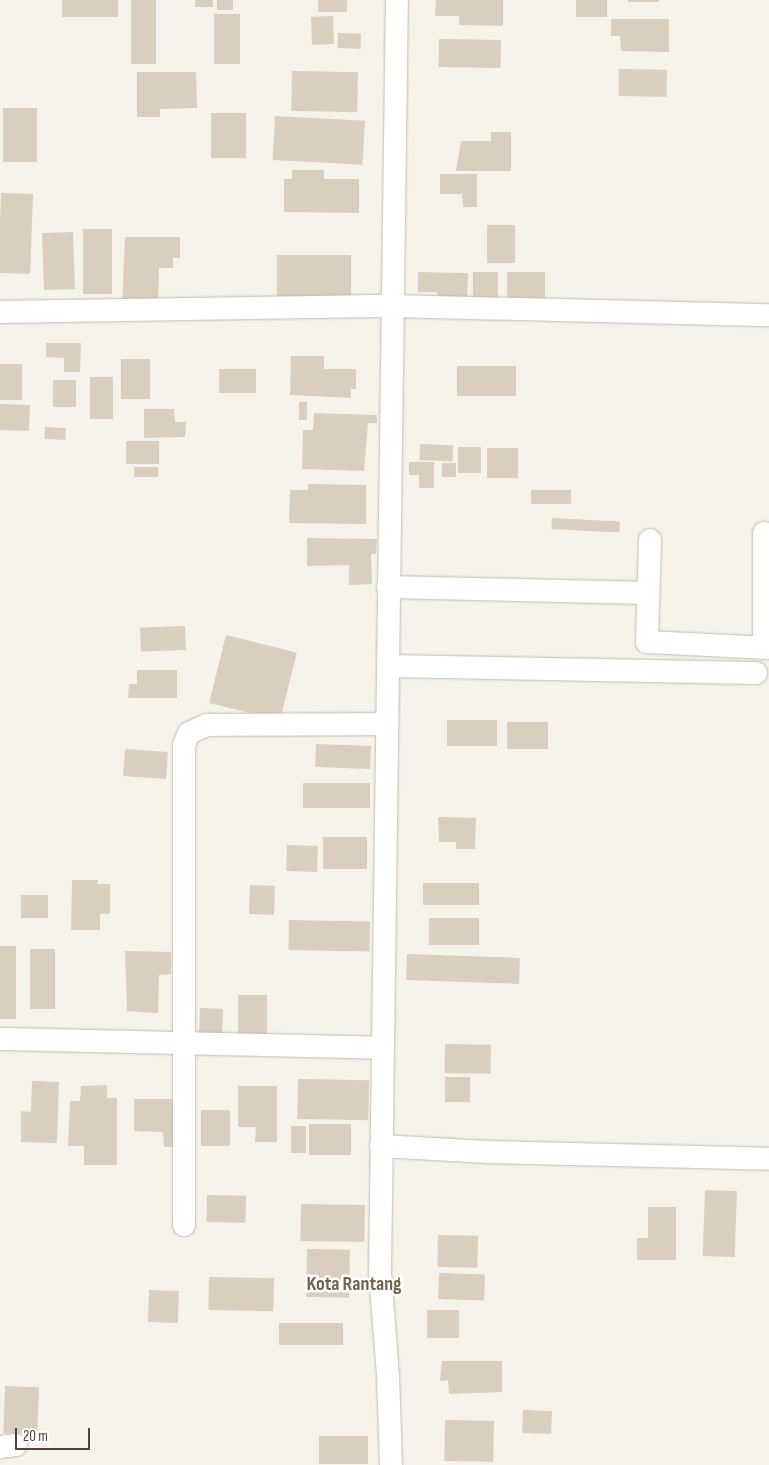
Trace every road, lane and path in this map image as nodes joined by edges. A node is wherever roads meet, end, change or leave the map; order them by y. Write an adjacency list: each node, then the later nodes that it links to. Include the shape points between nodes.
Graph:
1 (397, 0): 2 (street)
2 (392, 306): 3 (street); 4 (street); 7 (street)
3 (0, 312)
4 (769, 315)
5 (764, 534): 9 (street)
6 (650, 540): 8 (street)
7 (388, 587): 8 (street); 10 (street)
8 (648, 593): 9 (street, via 647,642)
9 (766, 648)
10 (389, 666): 11 (street); 12 (street)
11 (756, 673)
12 (386, 724): 14 (street, via 207,725 189,733 184,745); 15 (street)
13 (0, 1039): 14 (street)
14 (183, 1045): 15 (street); 18 (street)
15 (382, 1048): 16 (street)
16 (381, 1146): 17 (street); 19 (street, via 380,1274)
17 (769, 1159)
18 (184, 1225)
19 (391, 1465)

